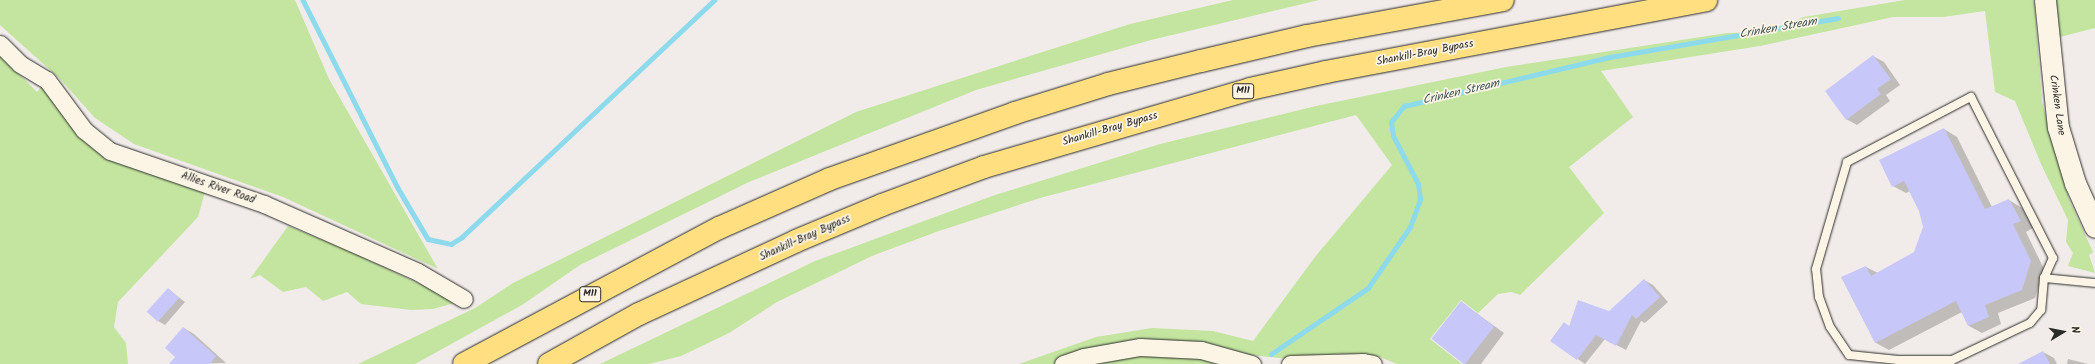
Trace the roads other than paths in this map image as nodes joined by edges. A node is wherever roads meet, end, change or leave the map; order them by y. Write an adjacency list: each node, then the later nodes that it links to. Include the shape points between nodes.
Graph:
1 (1503, 0): 10 (highway, M11, via 1307,36 1208,59 1108,84 1001,118 830,179 719,228)
2 (1706, 0): 11 (highway, Shankill-Bray Bypass / M11, via 1326,72 1243,91 991,164 903,196 796,241 639,314)
3 (2045, 0): 5 (street, Crinken Lane, via 2058,127 2075,183)
4 (0, 44): 8 (street, Allies River Road, via 20,64 47,80 84,130 110,151 264,204 418,272)
5 (2095, 227)
6 (2044, 278): 7 (lane); 9 (lane, via 2041,310 2030,323 1952,360); 9 (lane, via 2053,258 1971,97 1847,162 1816,269 1819,297 1830,326 1849,354)
7 (2095, 283)
8 (464, 299)
9 (1932, 362)
10 (464, 364)
11 (549, 364)
12 (1063, 364): 13 (street, via 1083,357 1140,347 1200,350)
13 (1252, 364)
14 (1290, 364): 15 (street)
15 (1373, 364)

